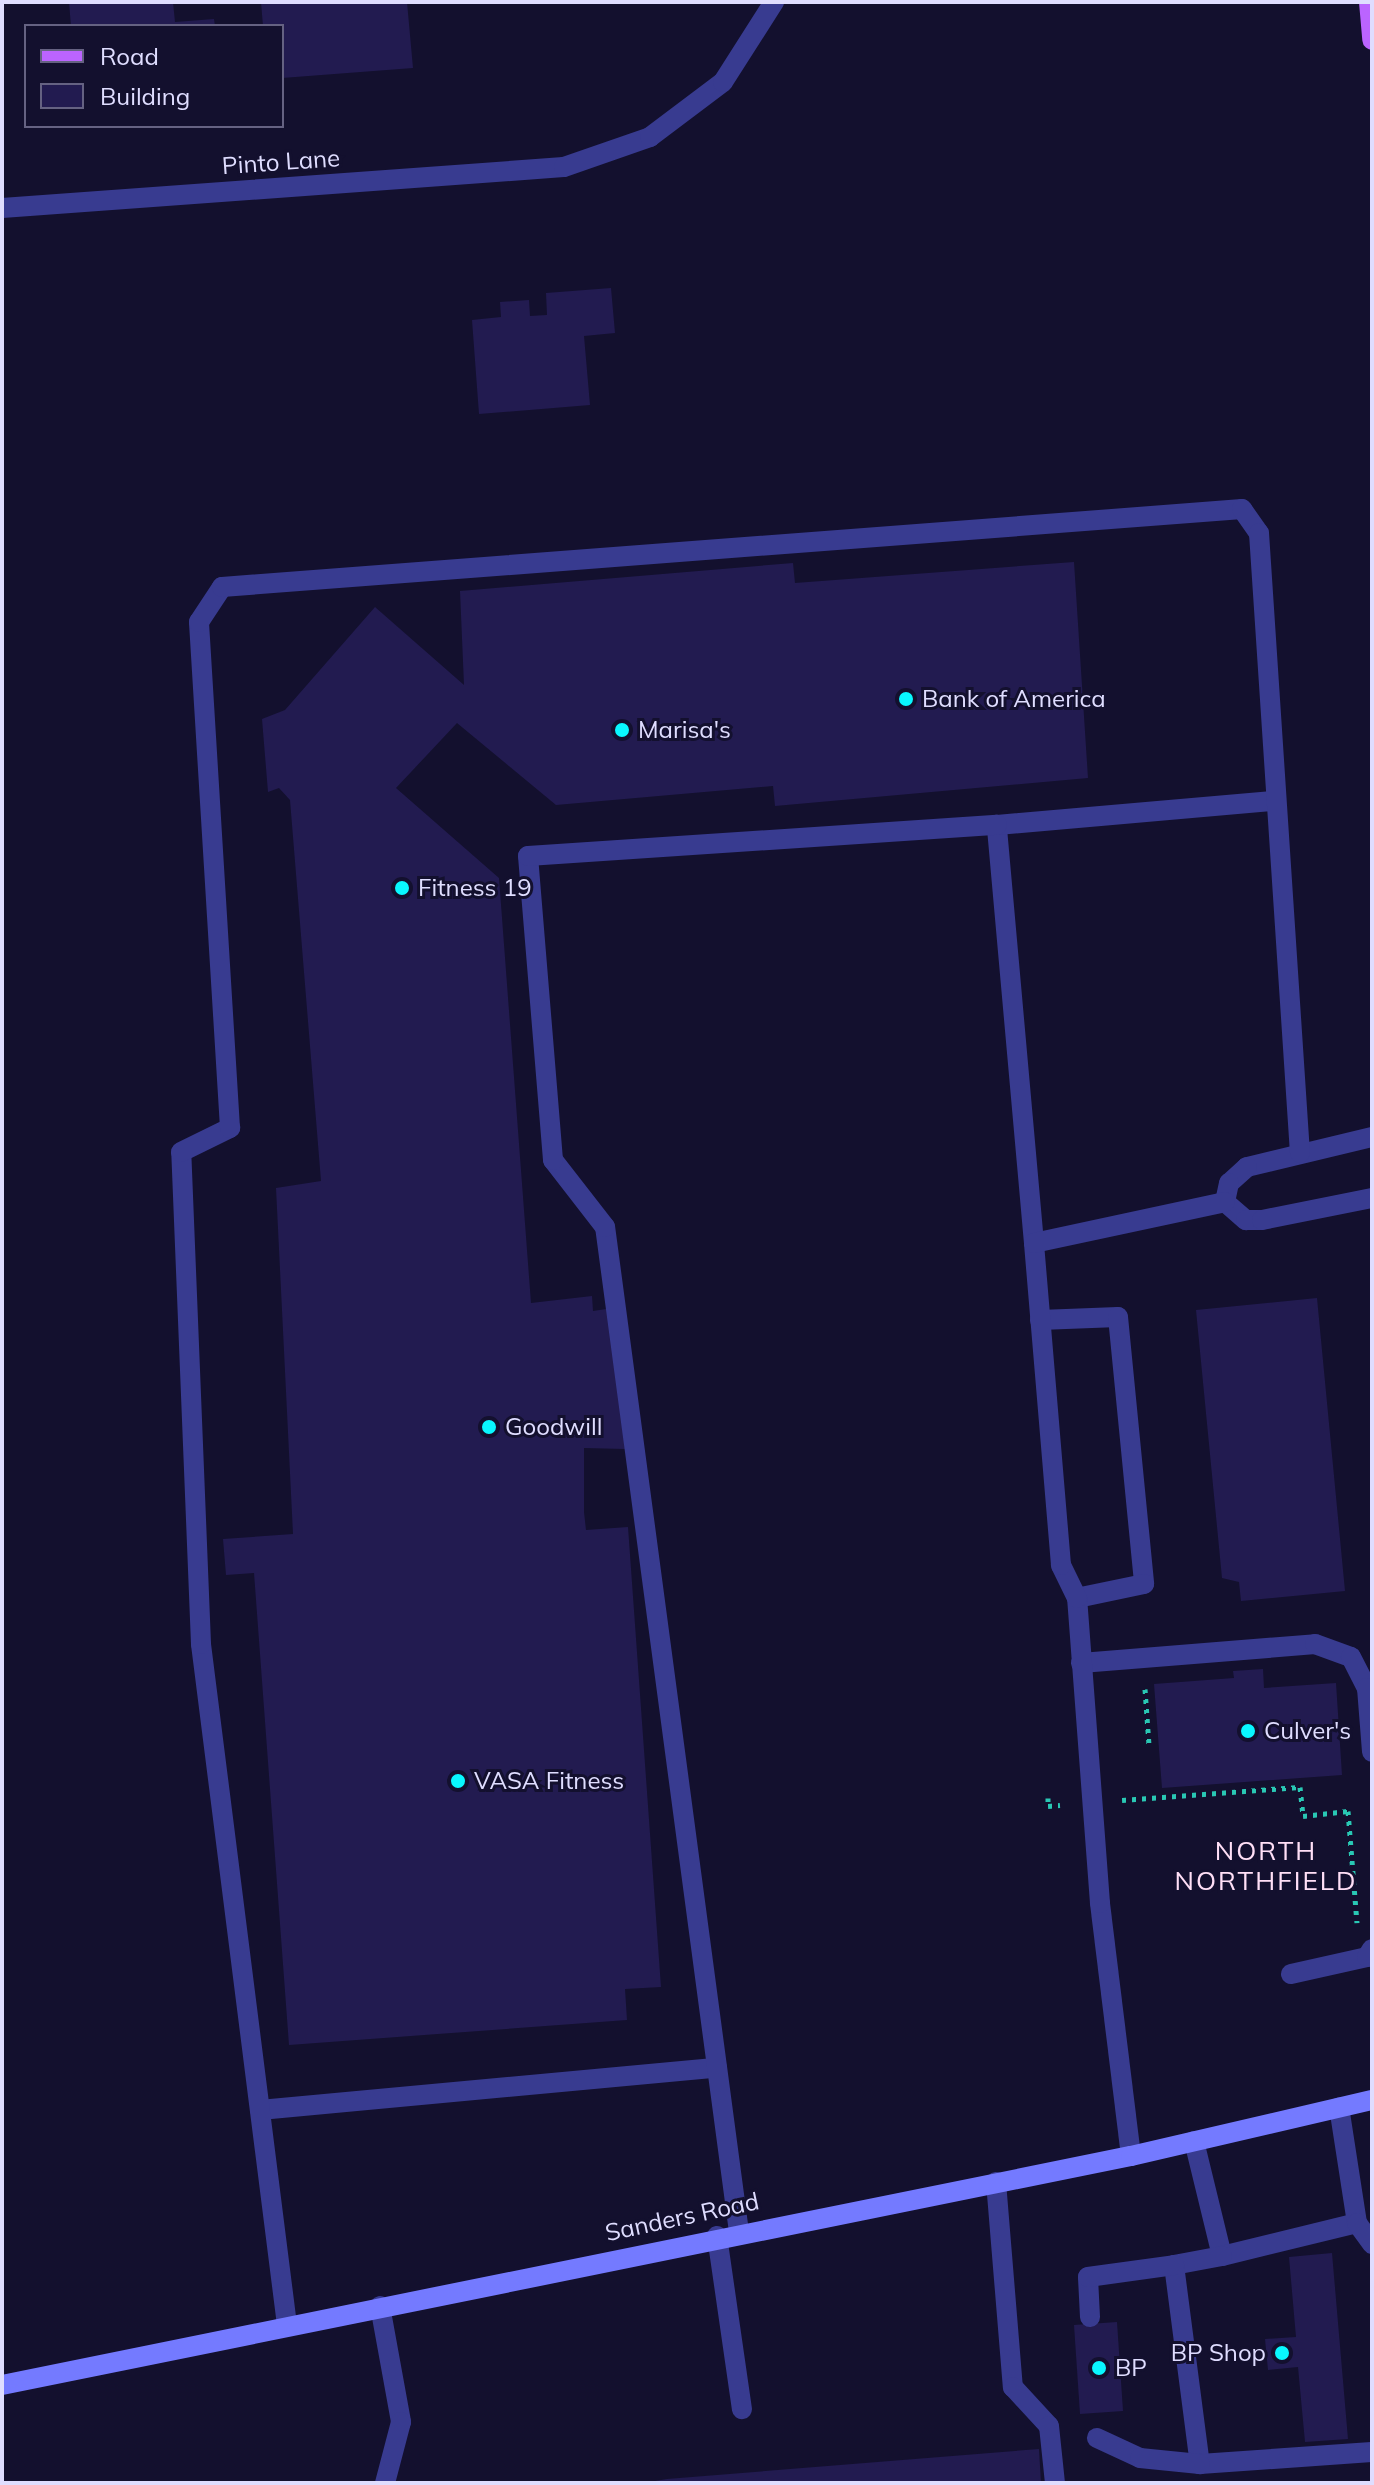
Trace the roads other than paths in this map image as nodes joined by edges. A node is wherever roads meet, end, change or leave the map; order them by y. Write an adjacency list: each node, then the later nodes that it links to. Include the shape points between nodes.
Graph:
1 (774, 2): 4 (street, Pinto Lane, via 723,82 650,137 564,167)
2 (1369, 2): 3 (main road)
3 (1372, 40)
4 (2, 208)
5 (1274, 801): 6 (street); 8 (street); 21 (street, via 1259,533 1242,509 222,587 199,622 230,1128 181,1152 201,1644)
6 (997, 825): 11 (street); 18 (street, via 528,856 553,1160 605,1227)
7 (1372, 1137): 8 (street)
8 (1300, 1153): 10 (street, via 1247,1167 1229,1183)
9 (1372, 1198): 10 (street, via 1262,1220 1246,1220)
10 (1225, 1202): 11 (street)
11 (1034, 1243): 12 (street)
12 (1040, 1320): 13 (street, via 1061,1565); 13 (street, via 1118,1317 1144,1584)
13 (1077, 1598): 14 (street)
14 (1081, 1663): 15 (street, via 1315,1644 1351,1657 1367,1688); 23 (street)
15 (1372, 1752)
16 (1368, 1942): 17 (street, via 1367,1957)
17 (1291, 1974)
18 (717, 2068): 21 (street); 26 (street)
19 (1372, 2100): 20 (main road, Sanders Road)
20 (1339, 2107): 22 (main road, Sanders Road); 25 (street)
21 (260, 2110): 33 (street)
22 (1194, 2141): 23 (main road, Sanders Road); 29 (street)
23 (1131, 2156): 24 (main road, Sanders Road)
24 (996, 2182): 26 (main road, Sanders Road); 40 (street, via 1013,2387 1049,2426)
25 (1357, 2223): 28 (street); 29 (street)
26 (739, 2232): 27 (main road, Sanders Road)
27 (717, 2236): 31 (main road, Sanders Road); 35 (street)
28 (1372, 2244)
29 (1222, 2256): 30 (street)
30 (1174, 2265): 32 (street, via 1088,2277); 38 (street)
31 (380, 2306): 33 (main road, Sanders Road); 39 (street, via 401,2422)
32 (1090, 2317)
33 (287, 2325): 34 (main road, Sanders Road)
34 (2, 2385)
35 (742, 2409)
36 (1097, 2438): 38 (street, via 1140,2458)
37 (1372, 2452): 38 (street)
38 (1200, 2464)
39 (385, 2483)
40 (1055, 2483)

